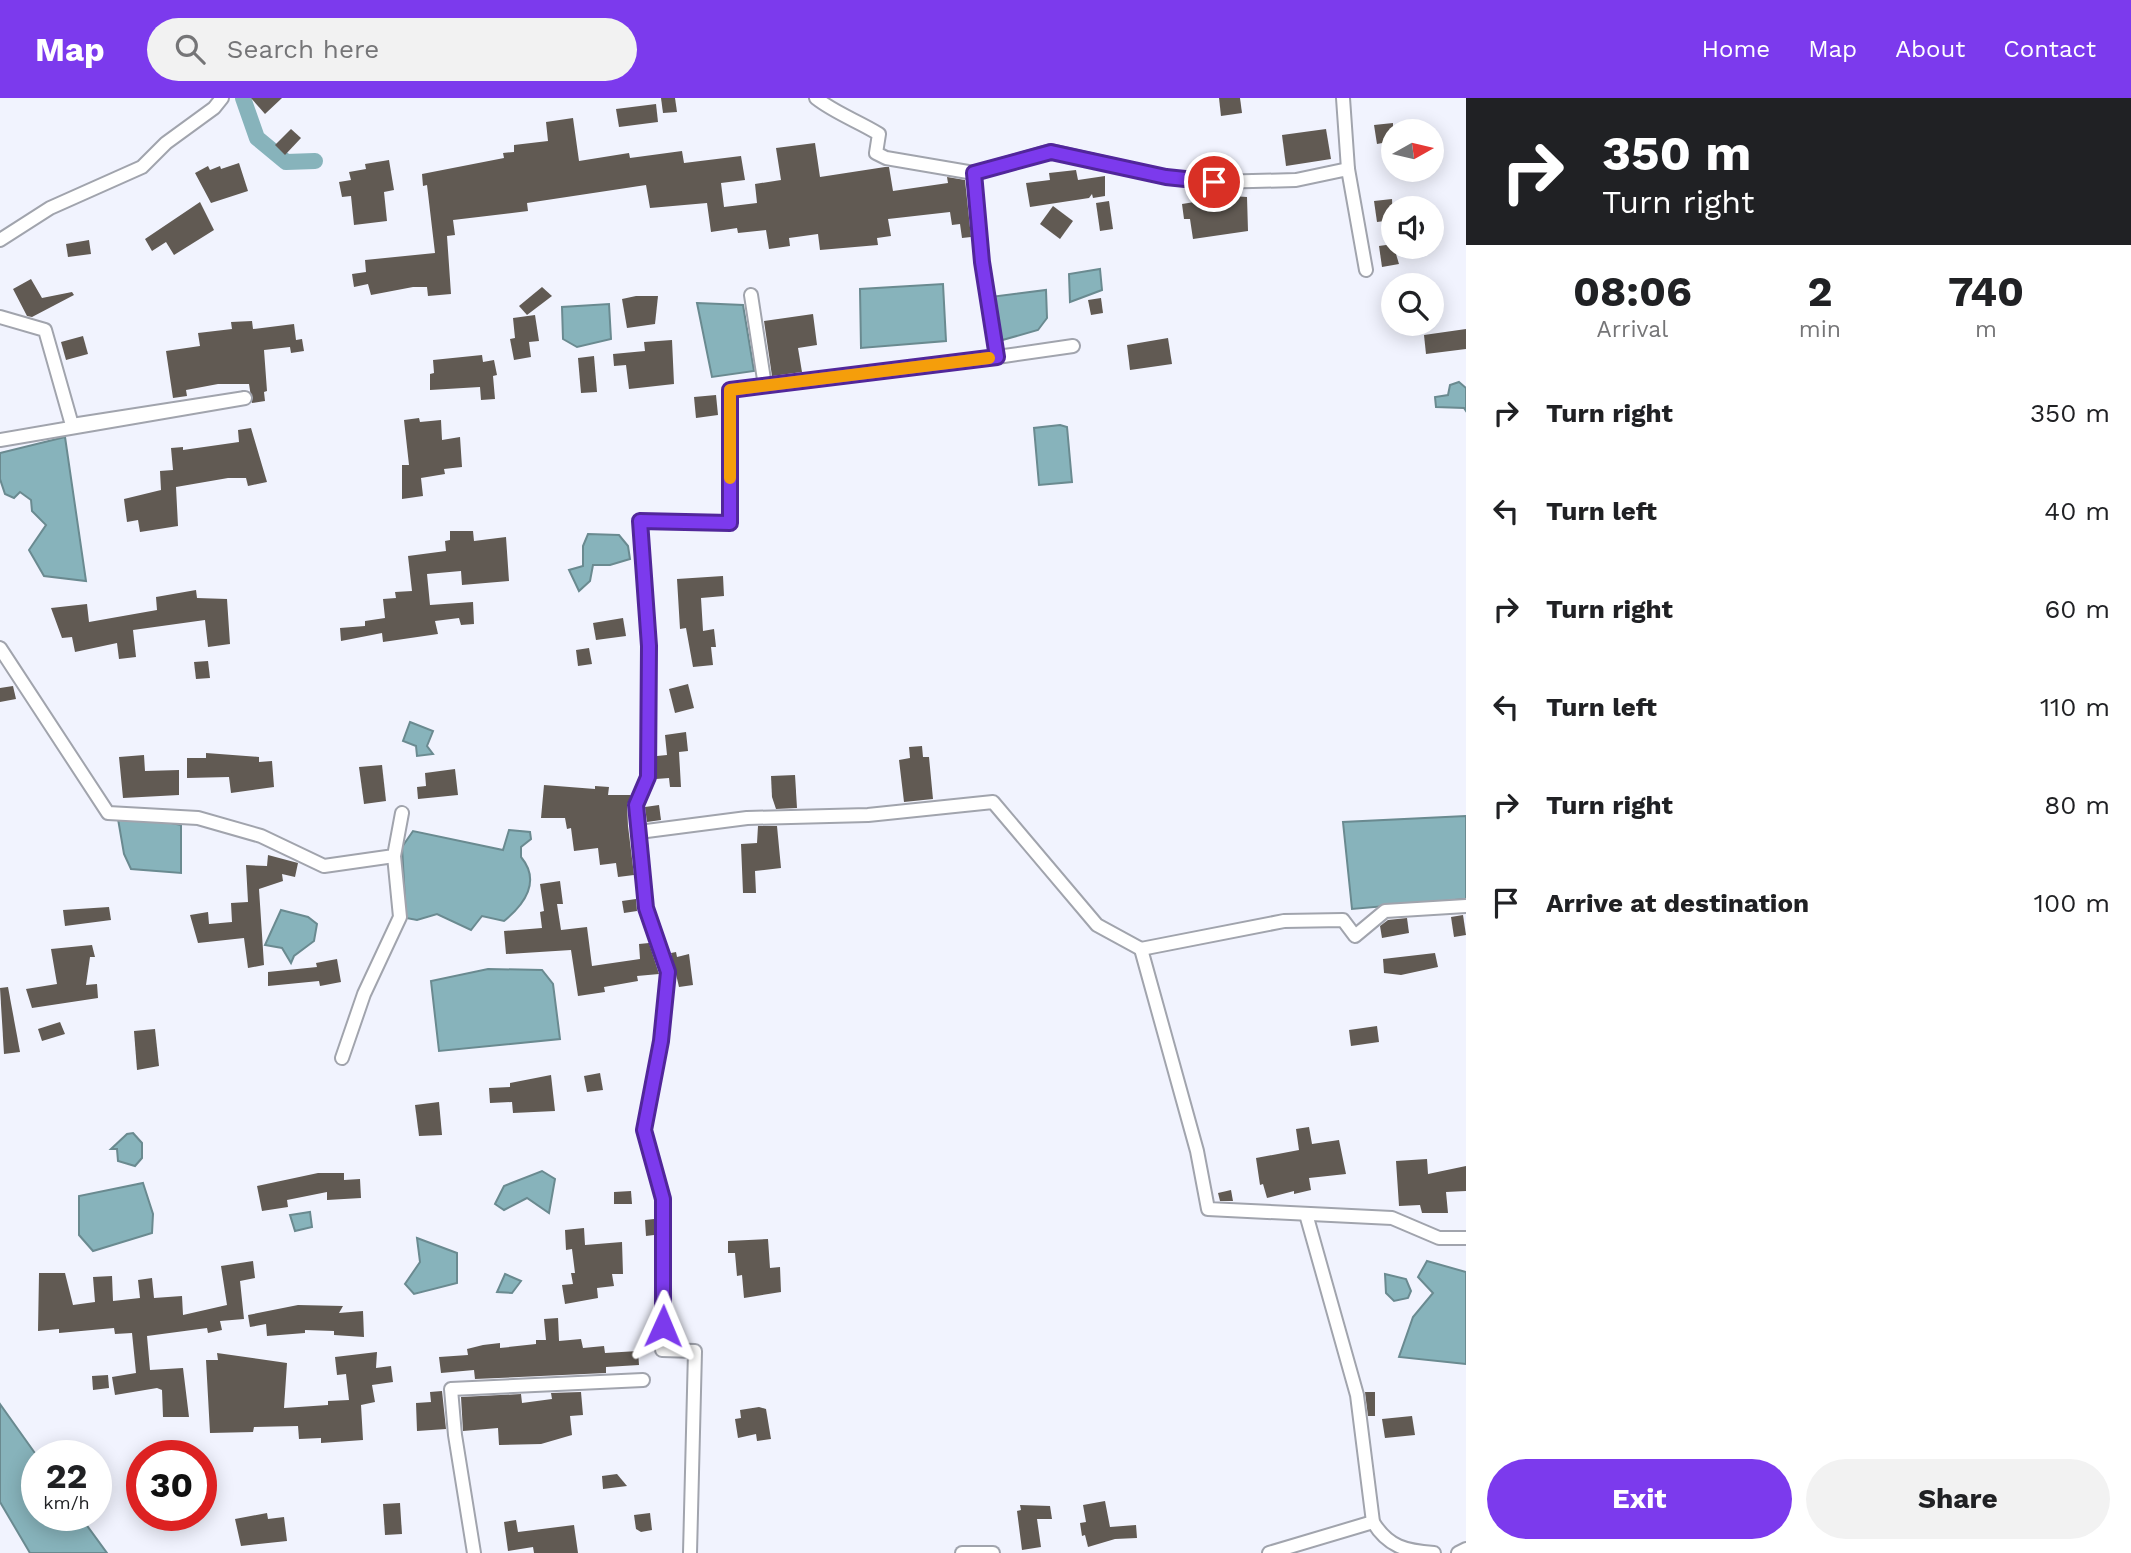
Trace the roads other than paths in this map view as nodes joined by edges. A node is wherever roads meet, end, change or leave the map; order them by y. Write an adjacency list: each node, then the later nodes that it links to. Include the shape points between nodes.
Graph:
1 (222, 98): 6 (street, via 142,167 50,208)
2 (816, 98): 5 (street, via 879,134 876,153 886,158)
3 (1343, 98): 4 (street)
4 (1348, 169): 5 (street, via 1296,180 1214,182 1166,177 1051,152); 7 (street)
5 (974, 173): 11 (street)
6 (0, 240)
7 (1366, 270)
8 (751, 295): 12 (street)
9 (0, 317): 13 (street, via 45,330)
10 (1073, 346): 11 (street)
11 (997, 357): 12 (street)
12 (765, 386): 17 (street, via 730,390 730,523 640,521 649,646 648,777 636,805)
13 (72, 425): 13 (street, via 126,416 139,414 166,410 179,408 205,404 219,402 245,398); 14 (street)
14 (0, 440)
15 (0, 648): 18 (street, via 108,813 198,818 261,836 324,866)
16 (402, 813): 18 (street)
17 (639, 832): 20 (street, via 747,818 868,815 993,802 1097,925); 28 (street, via 646,908 668,972 644,1130 663,1199 662,1350 695,1351)
18 (394, 856): 21 (street, via 400,917 364,994)
19 (1466, 906): 20 (street, via 1385,911 1355,936 1343,920 1283,921)
20 (1141, 949): 22 (street, via 1197,1151 1208,1209)
21 (342, 1058)
22 (1306, 1214): 23 (street, via 1392,1218 1438,1238); 25 (street, via 1357,1395)
23 (1466, 1238)
24 (643, 1380): 27 (street, via 452,1389)
25 (1373, 1522): 31 (street); 32 (street, via 1384,1539 1412,1551)
26 (1466, 1549): 33 (street)
27 (474, 1553)
28 (690, 1553)
29 (962, 1553): 30 (street)
30 (993, 1553)
31 (1269, 1553)
32 (1434, 1553)
33 (1458, 1553)

